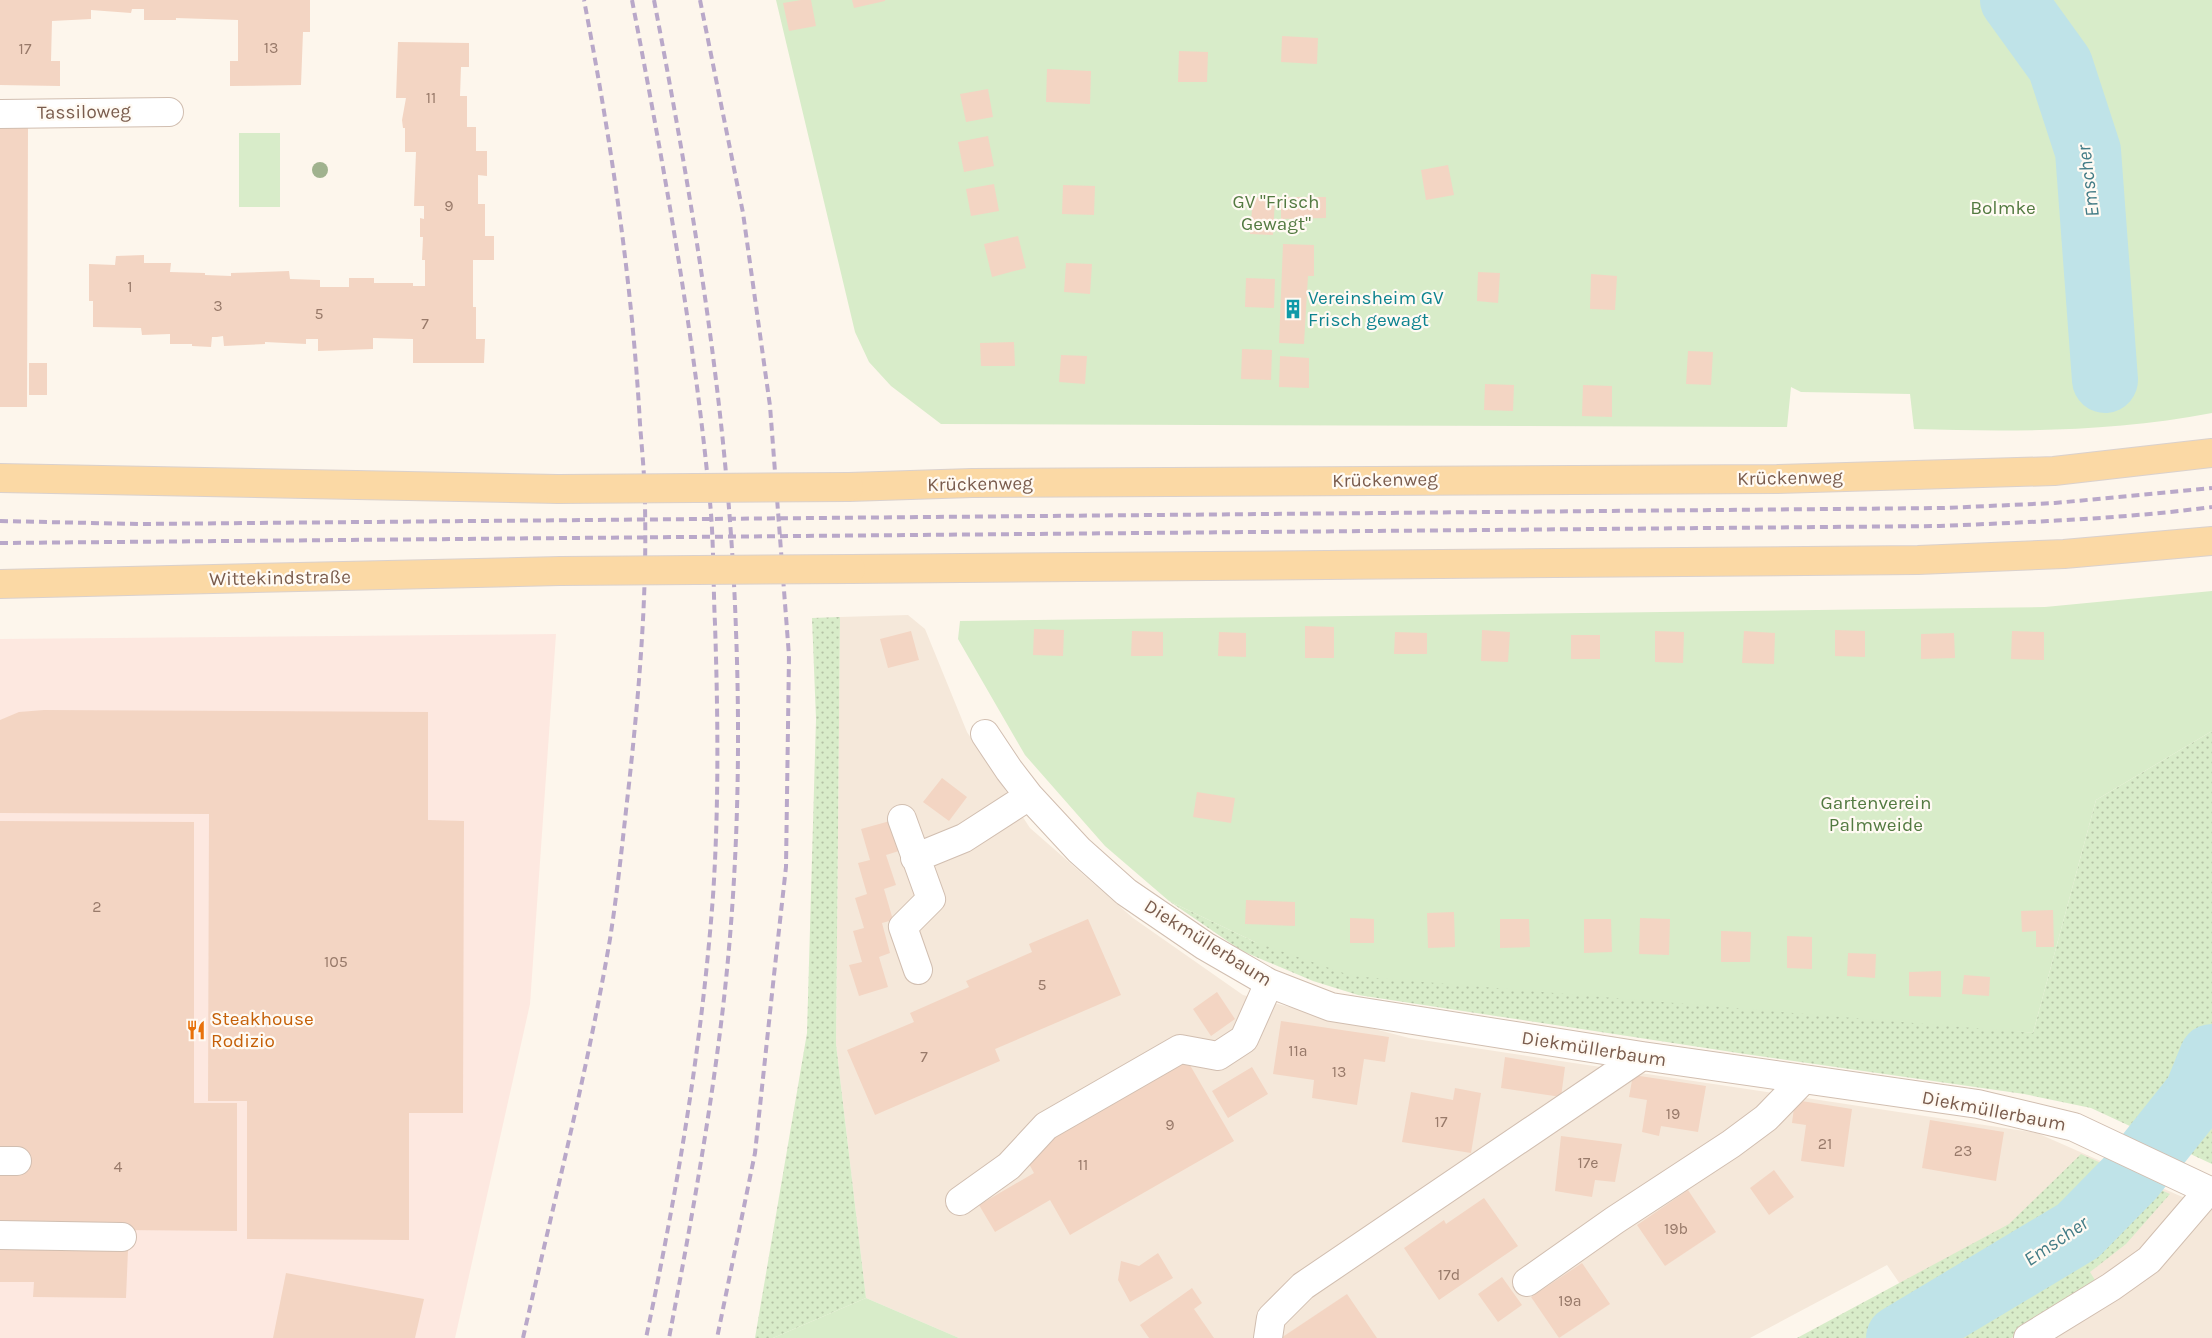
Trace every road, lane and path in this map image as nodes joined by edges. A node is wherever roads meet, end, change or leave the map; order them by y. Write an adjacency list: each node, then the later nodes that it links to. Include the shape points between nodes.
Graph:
1 (169, 112): 2 (street, Tassiloweg)
2 (0, 114)
3 (2212, 452): 4 (main road, Krückenweg, bridge, via 2054,471 1787,479 982,483 558,489)
4 (0, 478)
5 (2212, 541): 6 (main road, Wittekindstraße, bridge, via 2064,554 1918,560 560,571)
6 (0, 584)
7 (986, 734): 8 (street, Diekmüllerbaum)
8 (1029, 796): 10 (street, via 964,838); 12 (street, Diekmüllerbaum, via 1079,850 1126,892 1205,946)
9 (902, 820): 10 (street)
10 (915, 858): 11 (street, via 931,898 903,927)
11 (918, 970)
12 (1269, 983): 13 (street, Diekmüllerbaum, via 1331,1007); 16 (street, via 1244,1039 1218,1056 1180,1049 1046,1126 1009,1166)
13 (1642, 1056): 14 (street, Diekmüllerbaum); 20 (street, via 1302,1286 1271,1318)
14 (1803, 1080): 15 (street, Diekmüllerbaum, via 1978,1104 2074,1127); 19 (street, via 1766,1118 1731,1144)
15 (2210, 1191): 21 (street, via 2149,1260)
16 (960, 1201)
17 (0, 1235): 18 (street)
18 (122, 1237)
19 (1527, 1282)
20 (1268, 1338)
21 (2028, 1338)

